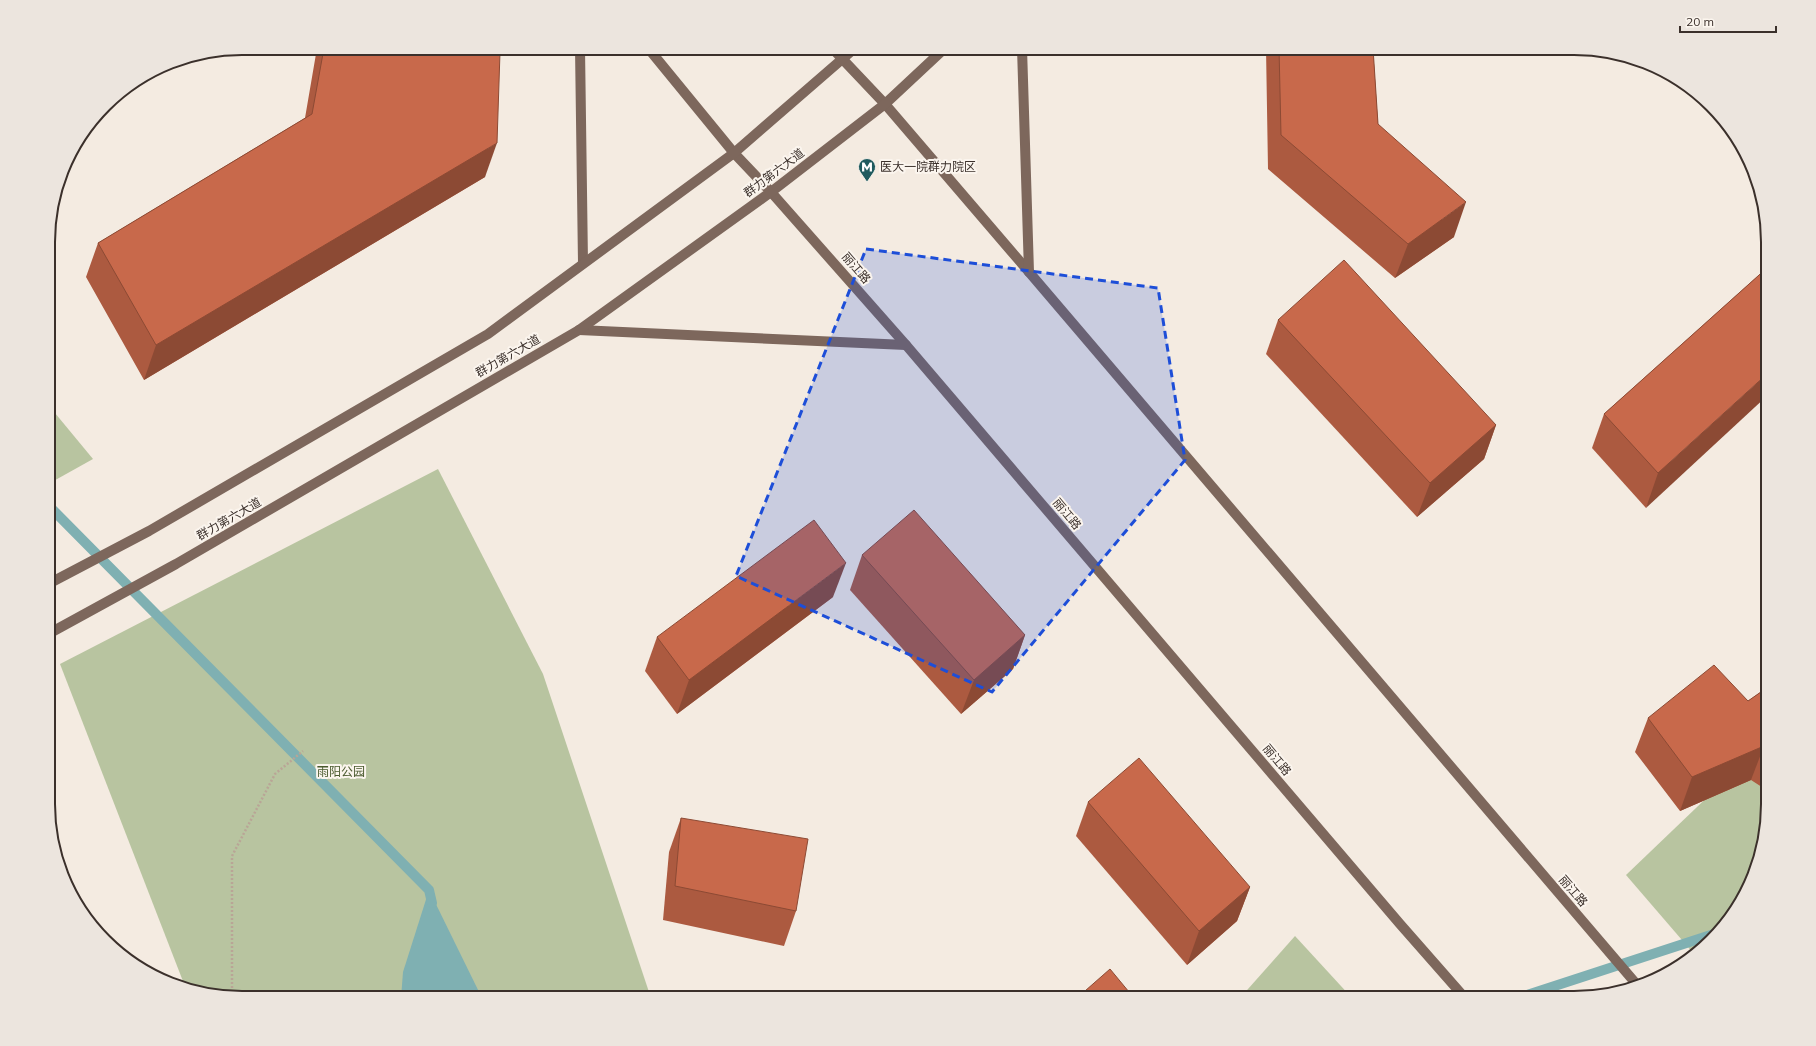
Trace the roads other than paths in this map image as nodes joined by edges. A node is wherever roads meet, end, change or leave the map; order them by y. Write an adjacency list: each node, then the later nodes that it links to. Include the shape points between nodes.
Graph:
1 (580, 55): 11 (main road)
2 (654, 55): 9 (main road, 丽江路)
3 (838, 55): 7 (main road, 丽江路)
4 (847, 55): 7 (main road)
5 (938, 55): 8 (main road, 群力第六大道)
6 (1022, 55): 12 (main road)
7 (842, 60): 8 (main road, 丽江路); 9 (main road)
8 (885, 104): 10 (main road, 群力第六大道); 12 (main road, 丽江路)
9 (734, 153): 10 (main road, 丽江路); 11 (main road)
10 (771, 192): 13 (main road, 群力第六大道); 14 (main road, 丽江路)
11 (583, 264): 15 (main road, via 488,334 149,531)
12 (1029, 272): 17 (main road, 丽江路)
13 (579, 330): 14 (main road); 16 (main road, 群力第六大道, via 176,564)
14 (906, 345): 18 (main road, 丽江路)
15 (55, 580)
16 (55, 630)
17 (1634, 981)
18 (1459, 991)

